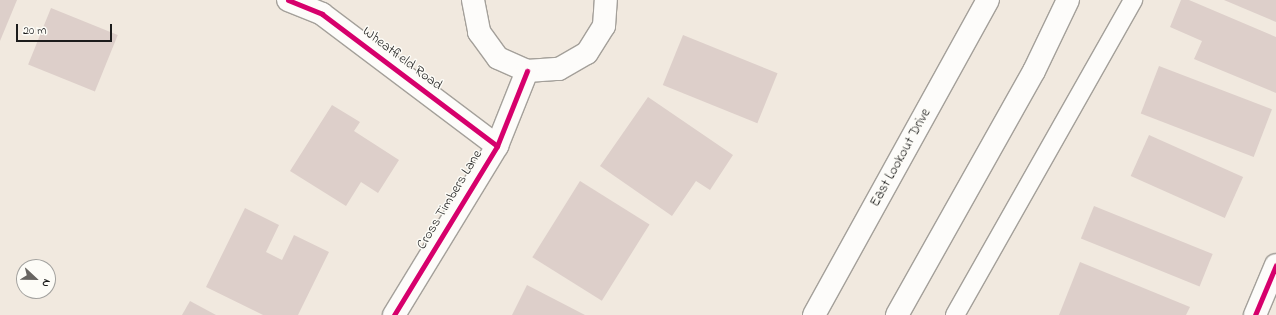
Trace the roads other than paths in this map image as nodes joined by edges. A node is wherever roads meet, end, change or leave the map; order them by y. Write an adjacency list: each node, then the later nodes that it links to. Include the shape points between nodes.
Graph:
1 (288, 0): 8 (street, Wheatfield Road, via 322,14)
2 (473, 0): 7 (street, via 479,32 498,58)
3 (606, 0): 7 (street, via 604,26 587,53 560,69)
4 (988, 0): 11 (street, East Lookout Drive)
5 (1068, 0): 12 (street, via 1034,71)
6 (1133, 0): 13 (lane)
7 (527, 71): 8 (street, Cross Timbers Lane)
8 (497, 146): 10 (street, Cross Timbers Lane)
9 (1276, 265): 14 (street)
10 (394, 315)
11 (814, 315)
12 (896, 315)
13 (955, 315)
14 (1255, 315)

